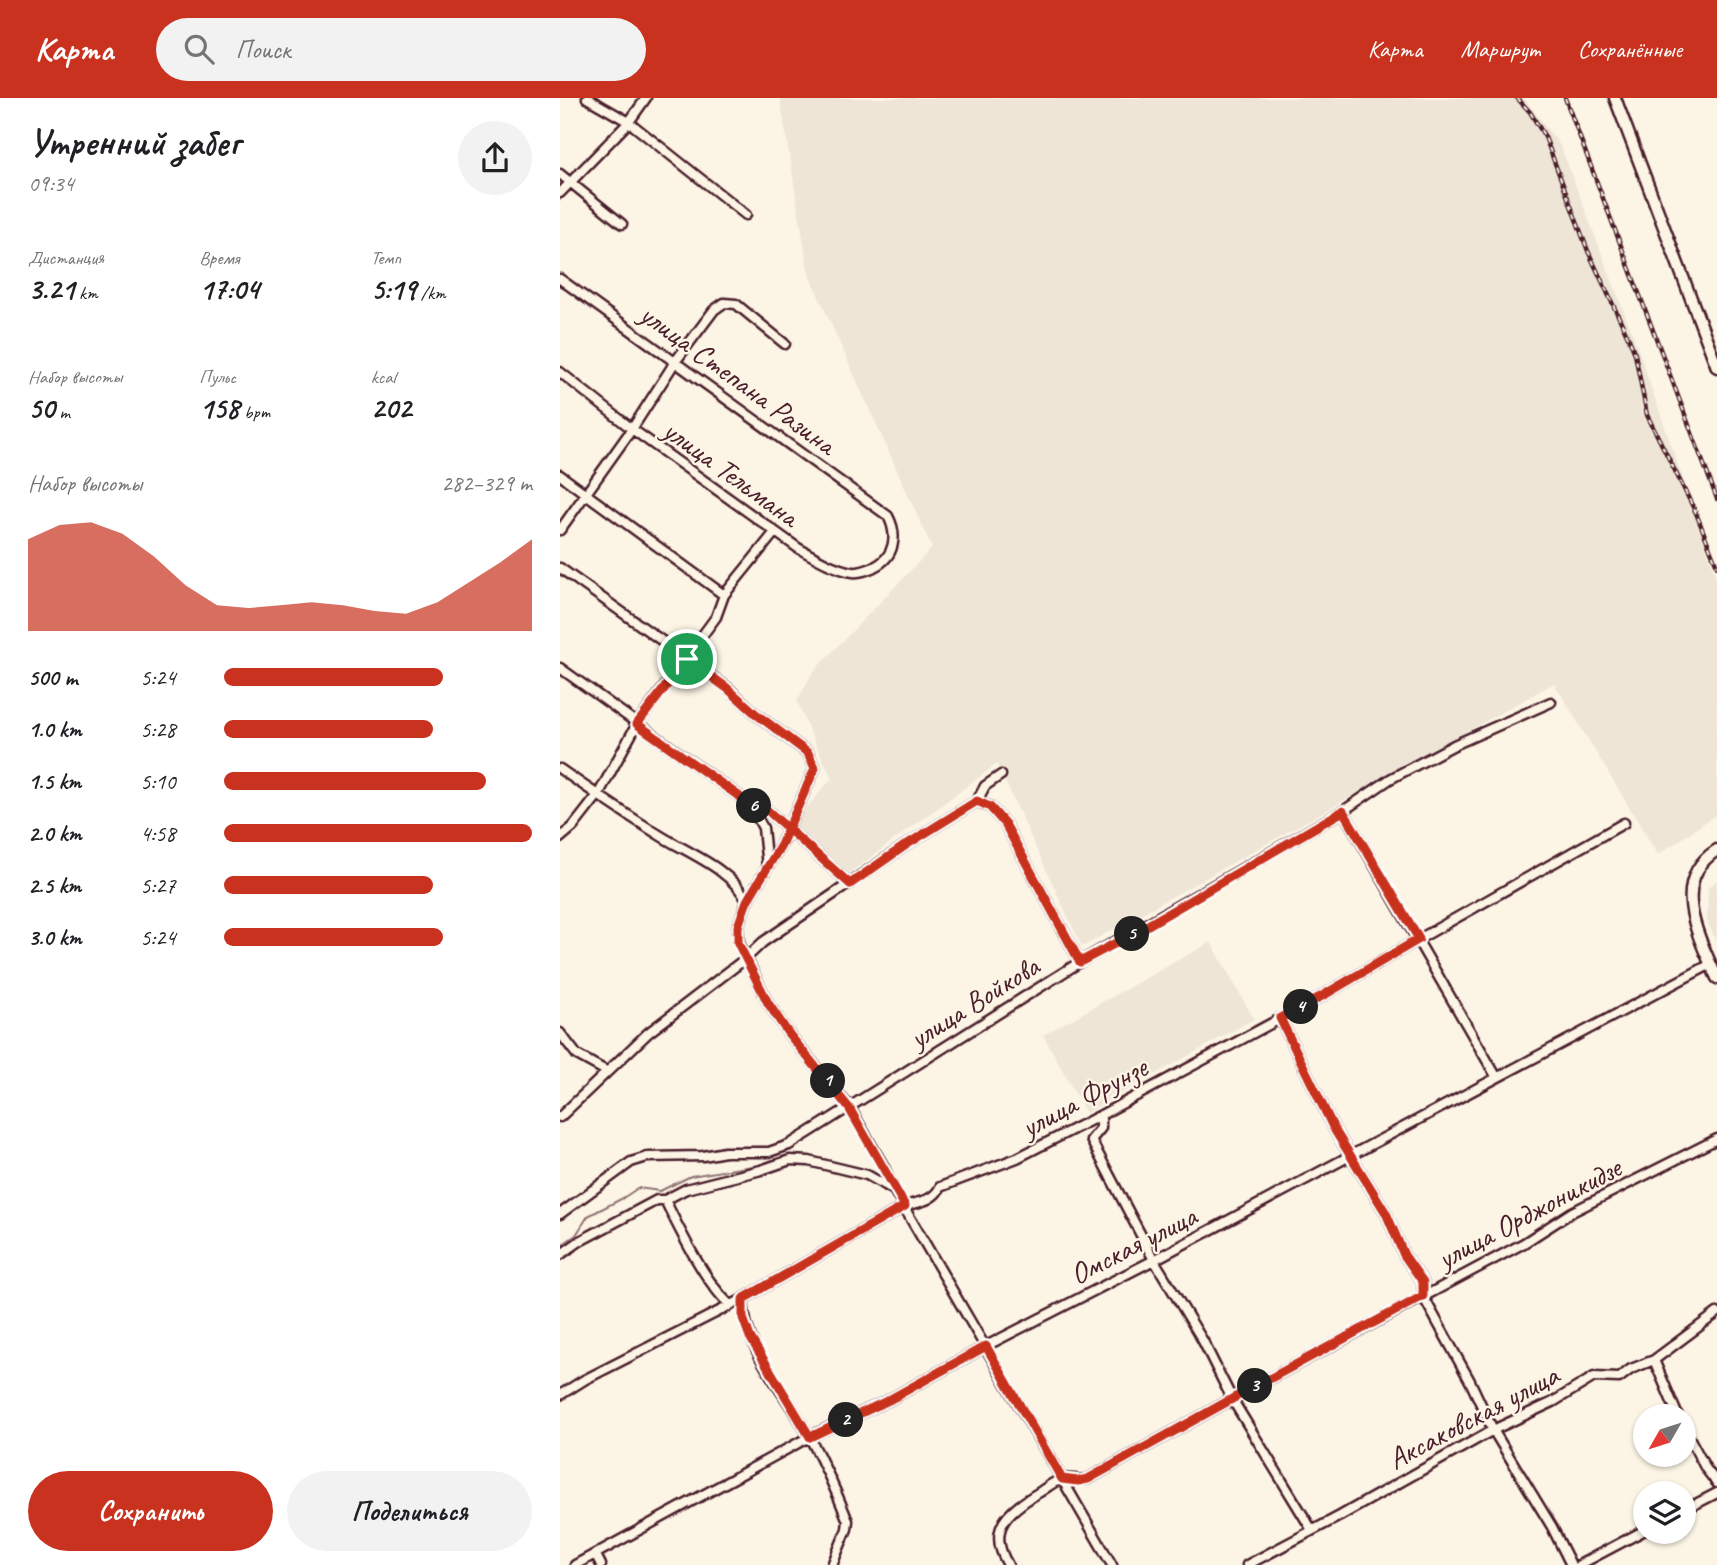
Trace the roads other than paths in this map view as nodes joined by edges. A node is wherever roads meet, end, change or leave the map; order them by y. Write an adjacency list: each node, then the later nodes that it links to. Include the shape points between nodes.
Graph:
1 (587, 98): 4 (street)
2 (646, 98): 4 (street)
3 (1615, 98): 12 (street)
4 (629, 122): 6 (street); 8 (street)
5 (560, 174): 6 (street)
6 (570, 181): 7 (street); 9 (street)
7 (560, 193)
8 (746, 215)
9 (622, 224)
10 (560, 279): 13 (street, улица Степана Разина)
11 (785, 344): 13 (street, via 736,304 724,303 706,319)
12 (1715, 355): 14 (street)
13 (675, 362): 16 (street); 21 (street, улица Степана Разина, via 888,516 895,540)
14 (1717, 367)
15 (560, 372): 16 (street, улица Тельмана)
16 (632, 429): 18 (street); 20 (street, улица Тельмана)
17 (560, 475): 18 (street)
18 (587, 494): 19 (street); 23 (street)
19 (560, 530)
20 (775, 532): 21 (street, улица Тельмана, via 820,561 853,572 865,571); 23 (street)
21 (888, 557)
22 (560, 568): 24 (street)
23 (724, 595): 24 (street, via 716,617)
24 (687, 659): 27 (street); 35 (street, via 808,753 815,768)
25 (560, 668): 27 (street)
26 (1551, 702): 33 (street, улица Войкова, via 1443,751)
27 (637, 724): 30 (street); 32 (street)
28 (560, 769): 30 (street)
29 (1001, 775): 31 (street, via 985,786)
30 (598, 795): 36 (street); 40 (street, via 730,877)
31 (977, 801): 39 (street); 43 (street, via 990,807 1005,824)
32 (750, 804): 35 (street, via 767,810); 38 (street, via 763,828)
33 (1343, 811): 41 (street); 43 (street, улица Войкова)
34 (1624, 823): 41 (street, улица Фрунзе)
35 (787, 829): 38 (street); 39 (street)
36 (560, 838)
37 (1717, 850): 44 (street, via 1699,867 1690,908)
38 (767, 867): 40 (street)
39 (850, 884): 42 (street)
40 (747, 901): 42 (street, via 738,926 738,943)
41 (1419, 939): 46 (street, улица Фрунзе); 49 (street)
42 (745, 959): 48 (street, via 680,1007); 50 (street, via 788,1033)
43 (1080, 962): 50 (street, улица Войкова)
44 (1711, 964): 45 (street); 49 (street, Омская улица)
45 (1717, 978)
46 (1280, 1018): 51 (street, улица Фрунзе); 54 (street, via 1334,1129)
47 (560, 1033): 48 (street, via 577,1055)
48 (606, 1072): 52 (street)
49 (1496, 1076): 54 (street, Омская улица)
50 (849, 1108): 55 (street); 58 (street, улица Войкова, via 789,1145 769,1152 659,1156 631,1162)
51 (1101, 1115): 57 (street, улица Фрунзе, via 1017,1158 940,1187 931,1198); 60 (street, via 1101,1128 1091,1140)
52 (560, 1116)
53 (1717, 1139): 61 (street, улица Орджоникидзе, via 1572,1212)
54 (1352, 1155): 60 (street, Омская улица); 61 (street, via 1423,1282)
55 (894, 1190): 56 (street, via 867,1175 790,1160 686,1189); 57 (street)
56 (666, 1200): 59 (street, via 616,1220); 63 (street, via 719,1294)
57 (905, 1206): 62 (street, улица Фрунзе); 65 (street)
58 (560, 1214)
59 (560, 1255)
60 (1154, 1260): 65 (street, Омская улица); 68 (street)
61 (1423, 1296): 68 (street, улица Орджоникидзе); 70 (street)
62 (743, 1299): 63 (street, улица Фрунзе); 71 (street, via 750,1337)
63 (730, 1305): 67 (street, улица Фрунзе)
64 (1717, 1313): 66 (street, Аксаковская улица)
65 (986, 1346): 71 (street, Омская улица); 73 (street)
66 (1654, 1360): 69 (street); 70 (street, Аксаковская улица, via 1619,1378 1594,1377)
67 (560, 1395)
68 (1232, 1399): 73 (street, улица Орджоникидзе, via 1088,1479); 77 (street)
69 (1673, 1404)
70 (1493, 1430): 77 (street, Аксаковская улица); 86 (street)
71 (810, 1437): 79 (street, Омская улица); 82 (street, via 848,1521)
72 (1696, 1451): 74 (street)
73 (1062, 1479): 83 (street, улица Орджоникидзе, via 1016,1506 1005,1518 998,1538); 84 (street)
74 (1717, 1483)
75 (1717, 1493): 76 (street)
76 (1696, 1504)
77 (1312, 1530): 85 (street, Аксаковская улица)
78 (1633, 1536): 87 (street)
79 (596, 1555): 80 (street, Омская улица); 81 (street)
80 (575, 1565)
81 (601, 1565)
82 (832, 1565)
83 (1008, 1565)
84 (1112, 1565)
85 (1247, 1565)
86 (1571, 1565)
87 (1578, 1565)

